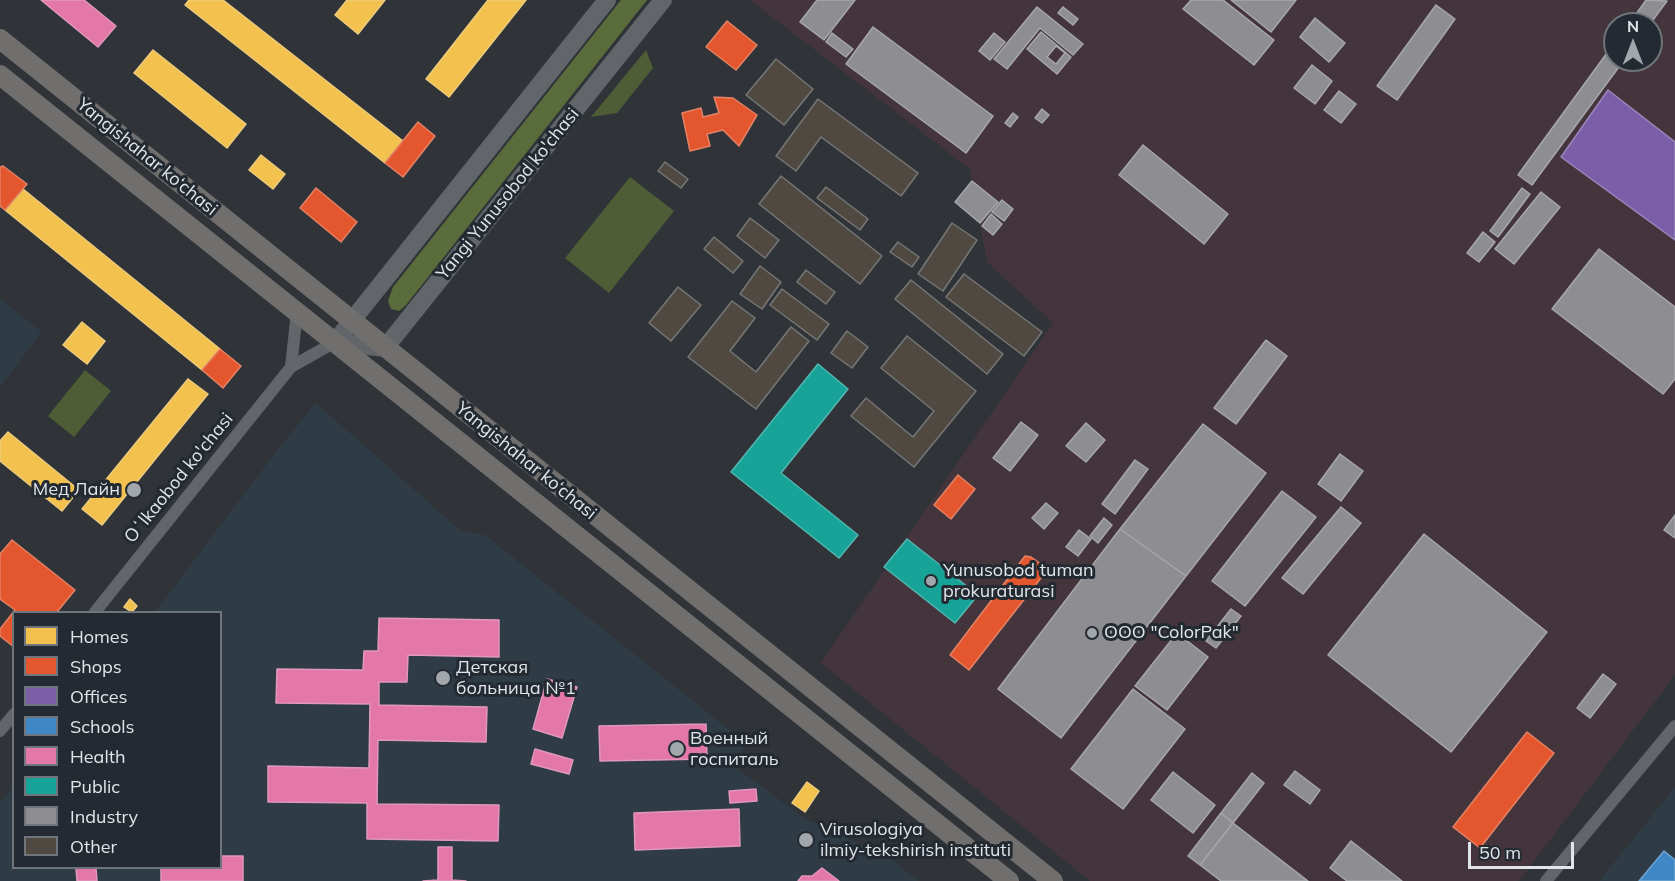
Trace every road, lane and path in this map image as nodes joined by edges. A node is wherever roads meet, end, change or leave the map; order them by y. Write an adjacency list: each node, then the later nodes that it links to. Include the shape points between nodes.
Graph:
1 (607, 0): 8 (main road)
2 (663, 0): 10 (main road, Yangi Yunusobod ko'chasi)
3 (0, 39): 5 (main road, Yangishahar ko‘chasi)
4 (0, 75): 6 (main road, Yangishahar ko‘chasi)
5 (118, 133): 6 (main road, via 116,152); 8 (main road, Yangishahar ko‘chasi)
6 (100, 155): 7 (main road, Yangishahar ko‘chasi)
7 (297, 312): 9 (main road, Yangishahar ko‘chasi); 11 (street)
8 (352, 321): 9 (main road); 10 (main road, Yangishahar ko‘chasi)
9 (335, 342): 10 (main road); 11 (street, Oʻlkaobod ko'chasi); 17 (main road, Yangishahar ko‘chasi)
10 (385, 348): 13 (main road, Yangishahar ko‘chasi)
11 (291, 367): 12 (street, Oʻlkaobod ko'chasi)
12 (96, 611)
13 (844, 714): 17 (main road, via 830,720); 19 (main road, Yangishahar ko‘chasi)
14 (12, 716): 16 (street)
15 (1675, 726): 20 (street)
16 (0, 731)
17 (827, 735): 18 (main road, Yangishahar ko‘chasi)
18 (1009, 881)
19 (1053, 881)
20 (1546, 881)

